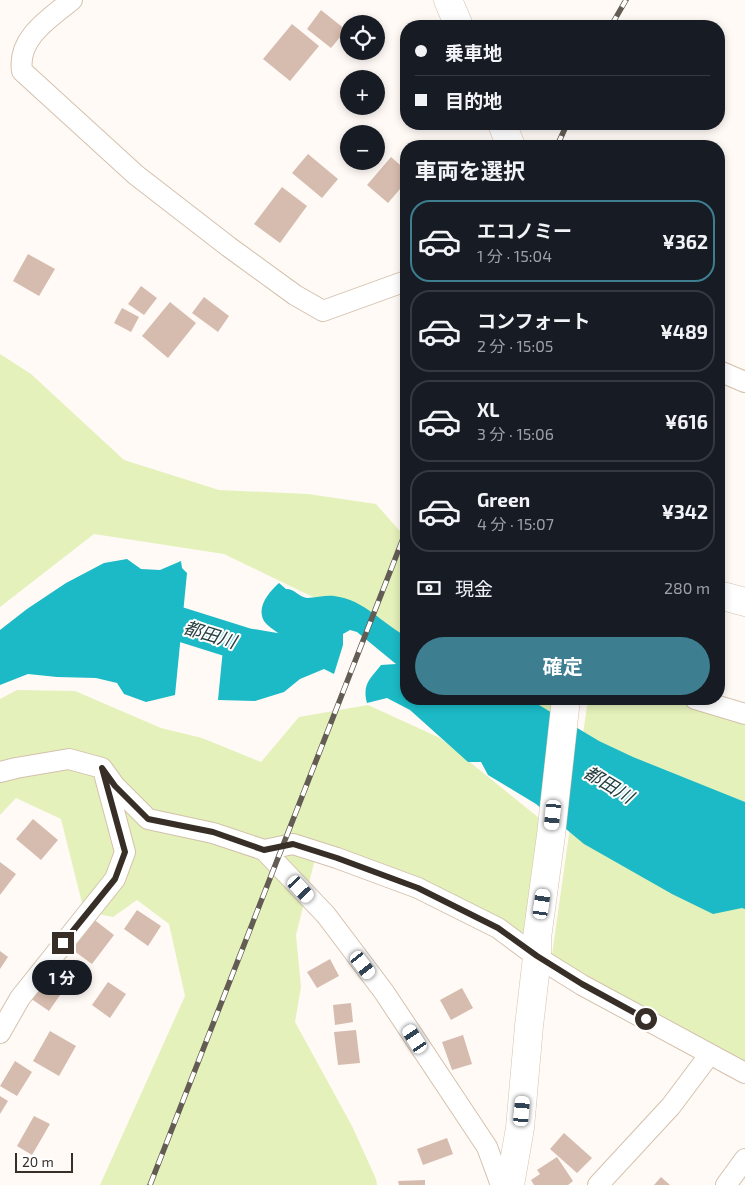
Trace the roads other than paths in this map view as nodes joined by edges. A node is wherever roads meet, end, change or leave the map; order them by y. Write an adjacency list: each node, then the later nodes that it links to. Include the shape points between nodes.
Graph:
1 (72, 0): 4 (street, via 38,28 28,41 22,52 22,71 136,175 229,247 295,295 323,311)
2 (448, 0): 3 (street)
3 (456, 20)
4 (400, 283)
5 (725, 374): 6 (street)
6 (745, 382)
7 (725, 597): 8 (street)
8 (745, 602)
9 (565, 705): 15 (street)
10 (715, 705): 11 (street)
11 (745, 714)
12 (102, 768): 13 (street, via 69,759); 14 (street, via 148,819 213,832); 16 (street, via 125,852 115,879 20,998)
13 (0, 772)
14 (264, 850): 15 (street, via 293,844 337,858 418,888); 20 (street, via 326,915 384,992 487,1147)
15 (537, 947): 17 (street, via 582,984); 21 (street, via 520,1128)
16 (0, 1033)
17 (710, 1054): 18 (street); 22 (street, via 671,1106)
18 (745, 1073)
19 (745, 1158): 23 (street)
20 (502, 1185)
21 (510, 1185)
22 (598, 1185)
23 (726, 1185)

